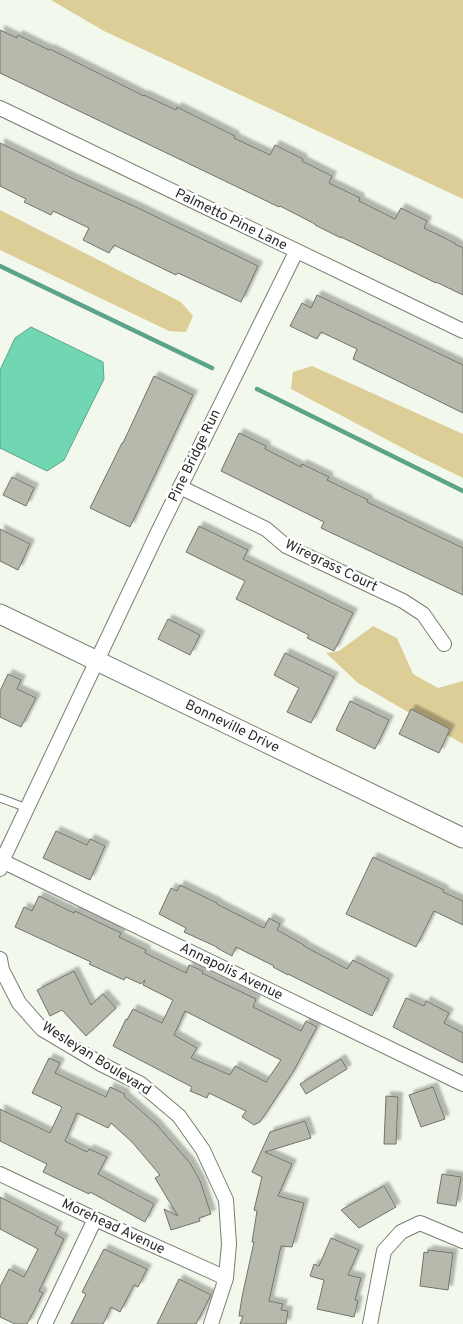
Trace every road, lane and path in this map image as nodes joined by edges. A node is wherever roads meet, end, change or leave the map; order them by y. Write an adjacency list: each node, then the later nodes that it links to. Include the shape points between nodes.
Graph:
1 (0, 108): 2 (street, Palmetto Pine Lane)
2 (296, 252): 3 (street, Palmetto Pine Lane); 4 (street, Pine Bridge Run)
3 (463, 332)
4 (180, 487): 6 (street, Wiregrass Court, via 266,528 286,546 403,601 423,614); 7 (street, Pine Bridge Run)
5 (0, 614): 7 (street, Bonneville Drive)
6 (444, 644)
7 (98, 661): 9 (street); 10 (street, Bonneville Drive)
8 (0, 798): 9 (lane)
9 (27, 808): 11 (street)
10 (463, 838)
11 (1, 863): 13 (street, Annapolis Avenue)
12 (0, 959): 17 (street, Wesleyan Boulevard, via 2,970 19,1003 42,1029 141,1084 178,1116 203,1150 226,1200 229,1244)
13 (463, 1084)
14 (0, 1174): 15 (street, Morehead Avenue)
15 (95, 1220): 17 (street, Morehead Avenue); 18 (street)
16 (463, 1241): 20 (street, via 420,1223 402,1232 384,1251)
17 (226, 1278): 19 (street, Wesleyan Boulevard)
18 (45, 1324)
19 (211, 1324)
20 (370, 1324)

